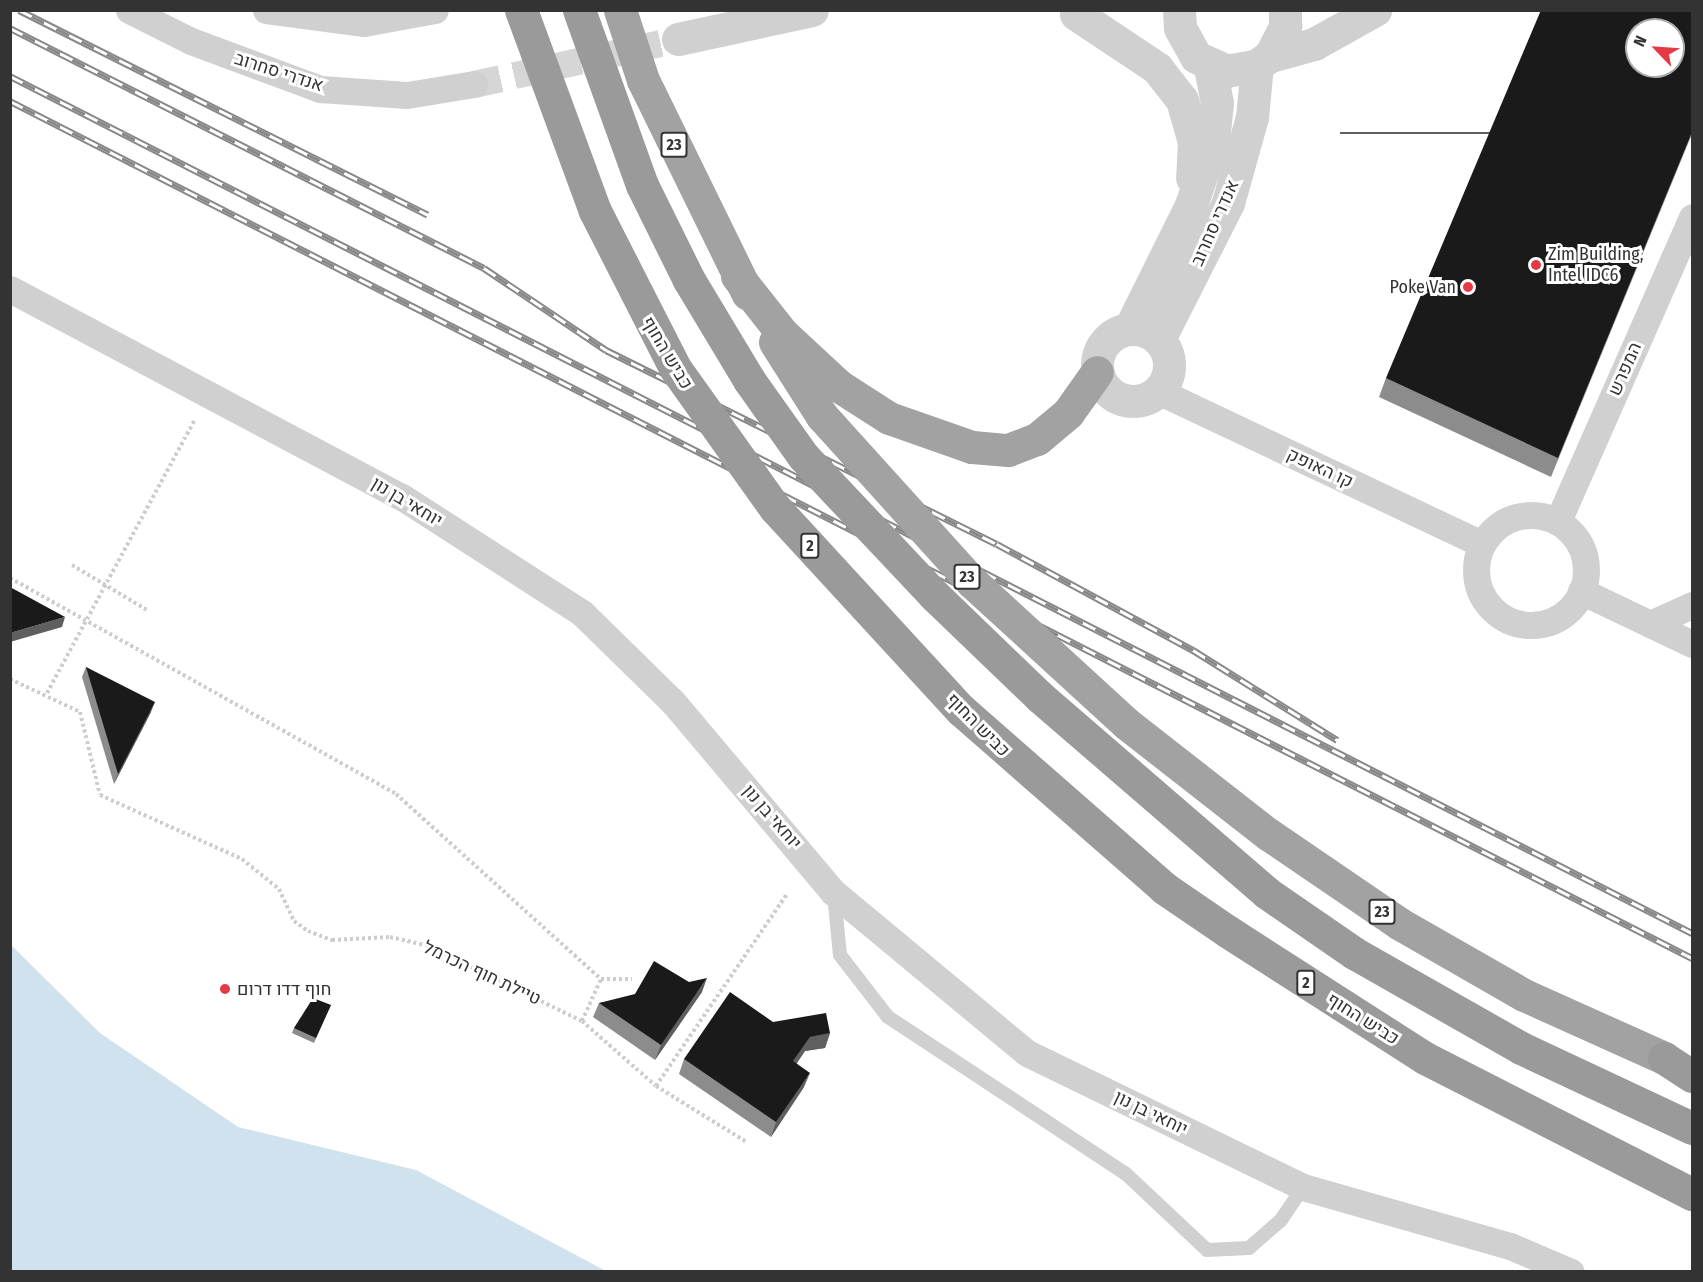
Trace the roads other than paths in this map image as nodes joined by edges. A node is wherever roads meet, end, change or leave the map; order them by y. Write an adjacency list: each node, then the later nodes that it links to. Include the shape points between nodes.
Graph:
1 (129, 10): 15 (street, אנדרי סחרוב, via 191,41 320,88 407,95)
2 (266, 10): 3 (street, via 364,23)
3 (435, 10)
4 (520, 10): 34 (highway, כביש החוף / 2, bridge, via 595,211 675,368 775,508 961,710 1164,888 1227,931 1425,1058)
5 (579, 10): 32 (highway, bridge, via 642,185 689,280 749,380 802,456 934,595 1041,696 1231,863 1354,953 1521,1048)
6 (620, 10): 18 (highway, 23, via 643,80)
7 (812, 10): 12 (street)
8 (1179, 10): 14 (street, via 1180,28)
9 (1285, 10): 13 (street, via 1285,26)
10 (1375, 10): 13 (street, via 1314,44)
11 (1064, 12): 14 (street); 16 (street, via 1157,68 1182,100 1194,142)
12 (678, 39)
13 (1264, 60): 14 (street, via 1227,71); 20 (street, אנדרי סחרוב, via 1228,203)
14 (1203, 62): 16 (street, אנדרי סחרוב, via 1216,122)
15 (474, 84)
16 (1191, 205): 20 (street, אנדרי סחרוב)
17 (1692, 217): 23 (street, המפרש)
18 (737, 276): 21 (highway, via 782,333 839,386 889,418 953,442 1008,450 1038,439 1068,413); 30 (highway, 23, bridge, via 822,416 972,582 1127,724 1268,834 1400,924 1524,995)
19 (10, 289): 29 (street, יוחאי בן נון, via 402,497 582,613 673,702)
20 (1145, 334): 21 (street, via 1107,338); 22 (street, via 1169,364)
21 (1097, 372): 22 (street, via 1107,391 1127,401)
22 (1158, 391): 24 (street, קו האופק)
23 (1558, 521): 24 (street, via 1541,515 1515,517 1492,530); 25 (street, via 1570,531 1585,559)
24 (1482, 544): 25 (street, via 1476,579 1493,610 1507,620 1542,624 1572,606)
25 (1581, 591): 27 (street)
26 (1692, 605): 27 (street)
27 (1650, 624): 28 (street)
28 (1692, 644)
29 (833, 892): 33 (street, יוחאי בן נון, via 1028,1053); 33 (lane, via 840,956 888,1017 1125,1173 1207,1250 1249,1248 1281,1220)
30 (1678, 1058): 31 (highway, 23)
31 (1692, 1076)
32 (1692, 1128)
33 (1303, 1187): 35 (street, יוחאי בן נון, via 1510,1246)
34 (1692, 1194)
35 (1571, 1272)

